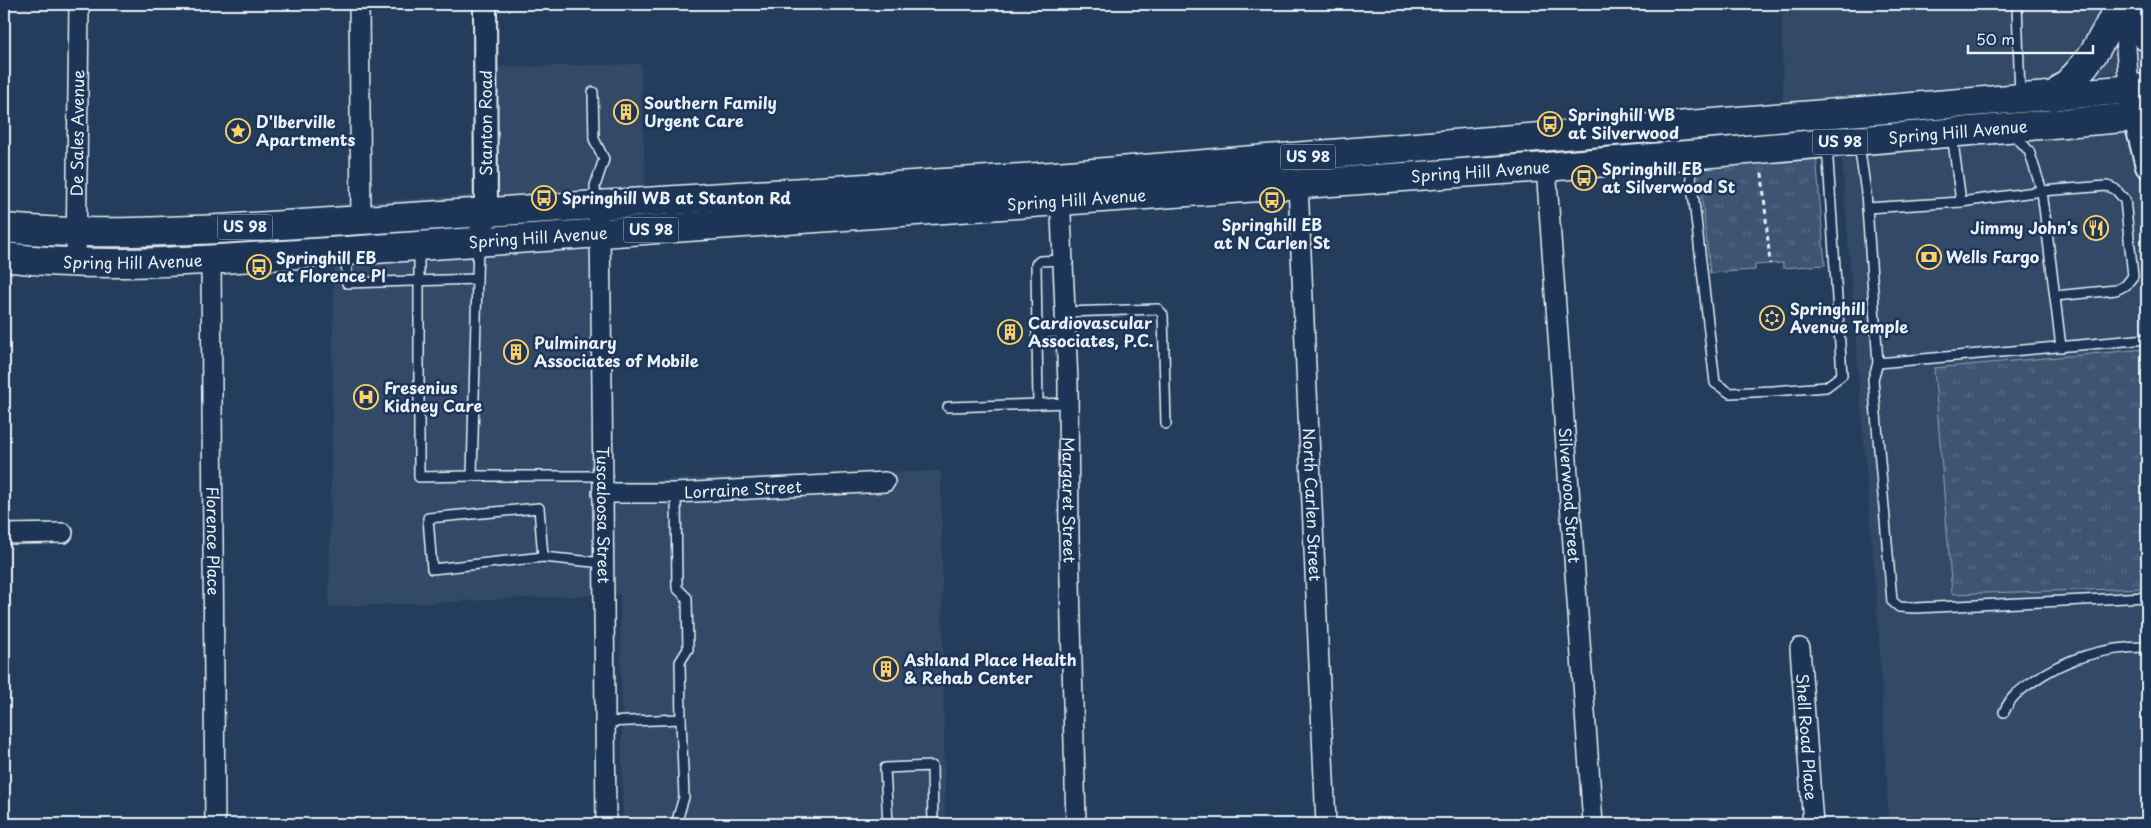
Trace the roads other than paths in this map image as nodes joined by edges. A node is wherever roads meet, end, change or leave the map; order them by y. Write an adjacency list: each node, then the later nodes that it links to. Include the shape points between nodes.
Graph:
1 (79, 4): 28 (street, De Sales Avenue)
2 (359, 4): 26 (street)
3 (485, 4): 25 (street, Stanton Road)
4 (2017, 4): 10 (lane)
5 (2123, 4): 6 (main road); 7 (street); 9 (main road, via 2086,66)
6 (2147, 37)
7 (2138, 89): 9 (main road, Spring Hill Avenue / US 98); 11 (street)
8 (593, 92): 23 (lane, via 594,139 604,158 595,186)
9 (2054, 96): 10 (main road, Spring Hill Avenue / US 98)
10 (2020, 100): 13 (main road, Spring Hill Avenue / US 98)
11 (2140, 116): 12 (main road, Spring Hill Avenue / US 98); 17 (street)
12 (2008, 128): 14 (main road, Spring Hill Avenue / US 98); 21 (lane, via 2030,151)
13 (1861, 129): 14 (main road, Spring Hill Avenue / US 98); 15 (main road, Spring Hill Avenue / US 98); 20 (main road, Spring Hill Avenue / US 98); 24 (lane)
14 (1952, 133): 22 (lane)
15 (1827, 144): 16 (main road, Spring Hill Avenue / US 98); 16 (lane, via 1842,375 1826,387 1730,393 1715,383)
16 (1689, 155): 18 (main road, Spring Hill Avenue / US 98)
17 (2147, 166)
18 (1546, 167): 19 (main road, Spring Hill Avenue / US 98); 71 (street, Silverwood Street)
19 (1298, 184): 20 (main road, Spring Hill Avenue / US 98); 70 (street, North Carlen Street)
20 (1060, 188): 23 (main road, Spring Hill Avenue / US 98); 29 (main road, Spring Hill Avenue / US 98); 35 (street, Margaret Street)
21 (2042, 190): 22 (lane); 39 (lane); 39 (lane, via 2107,186 2115,189 2125,200 2133,276 2116,290)
22 (1961, 202): 24 (lane)
23 (597, 205): 25 (main road, Spring Hill Avenue / US 98); 29 (street, Tuscaloosa Street)
24 (1867, 208): 45 (lane)
25 (486, 212): 26 (main road, Spring Hill Avenue / US 98); 30 (street, Stanton Road)
26 (361, 221): 28 (main road, Spring Hill Avenue / US 98)
27 (4, 228): 28 (main road, Spring Hill Avenue / US 98)
28 (76, 232): 36 (street, De Sales Avenue)
29 (600, 233): 30 (main road, Spring Hill Avenue / US 98); 52 (street, Tuscaloosa Street)
30 (478, 242): 31 (main road, Spring Hill Avenue / US 98); 37 (lane)
31 (419, 246): 32 (main road, Spring Hill Avenue / US 98); 38 (lane)
32 (346, 251): 34 (main road, Spring Hill Avenue / US 98); 38 (lane, via 347,284)
33 (4, 257): 36 (main road, Spring Hill Avenue / US 98)
34 (211, 259): 36 (main road, Spring Hill Avenue / US 98); 64 (street, Florence Place)
35 (1063, 260): 40 (street, Margaret Street); 42 (lane, via 1036,264)
36 (76, 262)
37 (477, 279): 38 (lane); 50 (lane)
38 (420, 281): 50 (lane, via 419,477)
39 (2055, 296): 44 (lane)
40 (1065, 312): 41 (street, Margaret Street); 49 (lane, via 1158,309 1163,315)
41 (1066, 332): 42 (lane); 46 (street, Margaret Street)
42 (1037, 333): 47 (lane)
43 (2147, 339): 44 (lane)
44 (2061, 347): 45 (lane)
45 (1878, 363): 58 (lane, via 1872,379 1892,601 1899,607 1916,608)
46 (1068, 403): 47 (lane); 69 (street, Margaret Street)
47 (1038, 404): 48 (lane)
48 (948, 407)
49 (1166, 424)
50 (472, 476): 52 (lane)
51 (885, 482): 53 (street, Lorraine Street)
52 (602, 485): 53 (street, Lorraine Street); 57 (street, Tuscaloosa Street)
53 (676, 493): 62 (lane, via 676,588 686,598 688,649 680,662)
54 (62, 533): 55 (street)
55 (4, 534)
56 (543, 557): 56 (lane, via 539,508 428,518 432,569); 57 (lane)
57 (603, 563): 63 (street, Tuscaloosa Street)
58 (2147, 597)
59 (2147, 647): 61 (lane, via 2117,648 2070,659 2010,698)
60 (1800, 648): 72 (street, Shell Road Place)
61 (2004, 712)
62 (681, 719): 63 (lane); 66 (lane, via 684,797)
63 (605, 722): 65 (street, Tuscaloosa Street)
64 (215, 824)
65 (606, 824)
66 (676, 824)
67 (888, 824): 68 (lane, via 885,768 932,766)
68 (933, 824)
69 (1076, 824)
70 (1326, 824)
71 (1592, 824)
72 (1813, 824)

